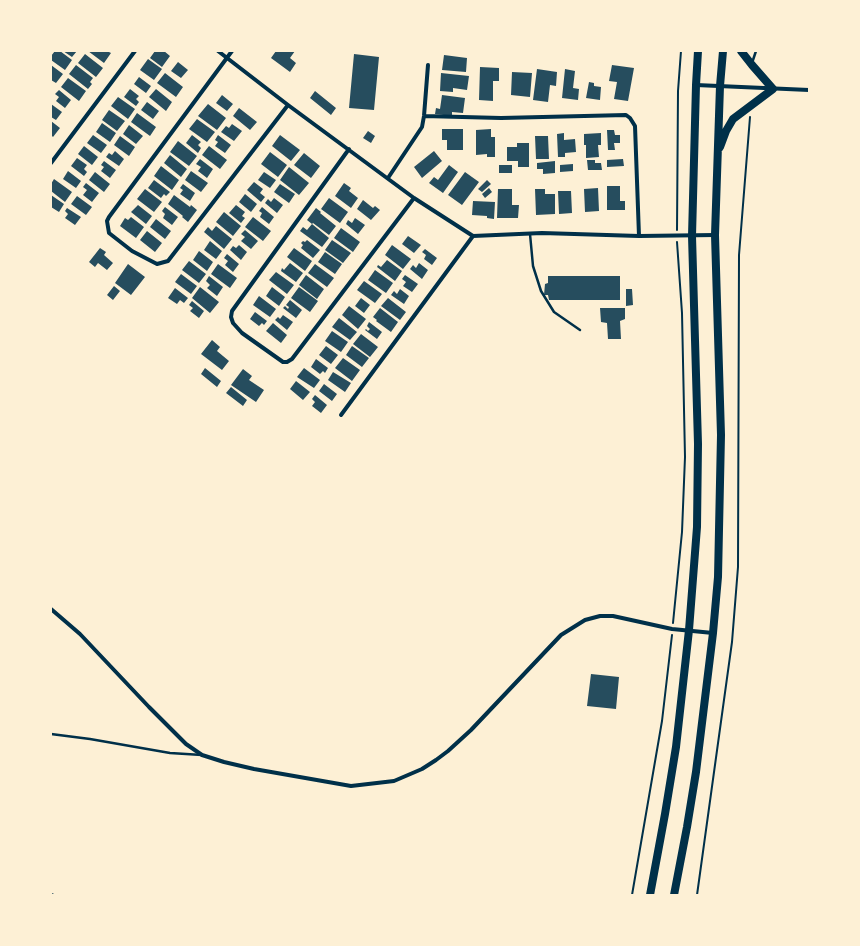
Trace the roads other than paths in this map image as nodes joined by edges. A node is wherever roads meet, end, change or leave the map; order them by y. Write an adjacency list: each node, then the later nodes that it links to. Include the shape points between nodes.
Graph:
1 (135, 51): 19 (street)
2 (218, 51): 8 (street)
3 (232, 51): 8 (street)
4 (698, 51): 11 (highway)
5 (722, 51): 12 (highway)
6 (741, 51): 10 (highway)
7 (756, 51): 10 (lane)
8 (226, 57): 15 (street); 15 (street, via 107,221 110,233 132,251 158,264 168,261)
9 (428, 65): 16 (street)
10 (752, 65): 13 (highway)
11 (696, 85): 12 (street); 26 (highway)
12 (720, 86): 13 (street); 18 (highway)
13 (774, 89): 14 (street); 18 (highway, via 733,119 726,130)
14 (809, 90)
15 (288, 105): 17 (street)
16 (424, 116): 20 (street, via 422,127); 25 (street, via 508,118 626,115 635,126)
17 (349, 149): 20 (street); 21 (street, via 232,311 233,323 242,333 283,362 290,361)
18 (718, 154): 23 (highway)
19 (51, 163)
20 (388, 178): 21 (street)
21 (414, 198): 24 (street)
22 (530, 234): 24 (street); 25 (street); 27 (lane, via 533,266 541,291 554,312)
23 (715, 235): 26 (street); 31 (highway, via 721,435 718,577)
24 (472, 236): 28 (street)
25 (639, 236): 26 (street)
26 (692, 236): 30 (highway, via 698,472 696,550)
27 (580, 330)
28 (341, 415)
29 (51, 609): 33 (street, via 80,634 186,744)
30 (689, 630): 31 (street); 33 (street, via 672,629 613,616 585,620 561,635 448,751 422,769 394,781 351,786 254,769); 34 (highway, via 676,748)
31 (713, 633): 35 (highway, via 696,772)
32 (52, 734): 33 (lane)
33 (202, 756)
34 (650, 895)
35 (674, 895)

